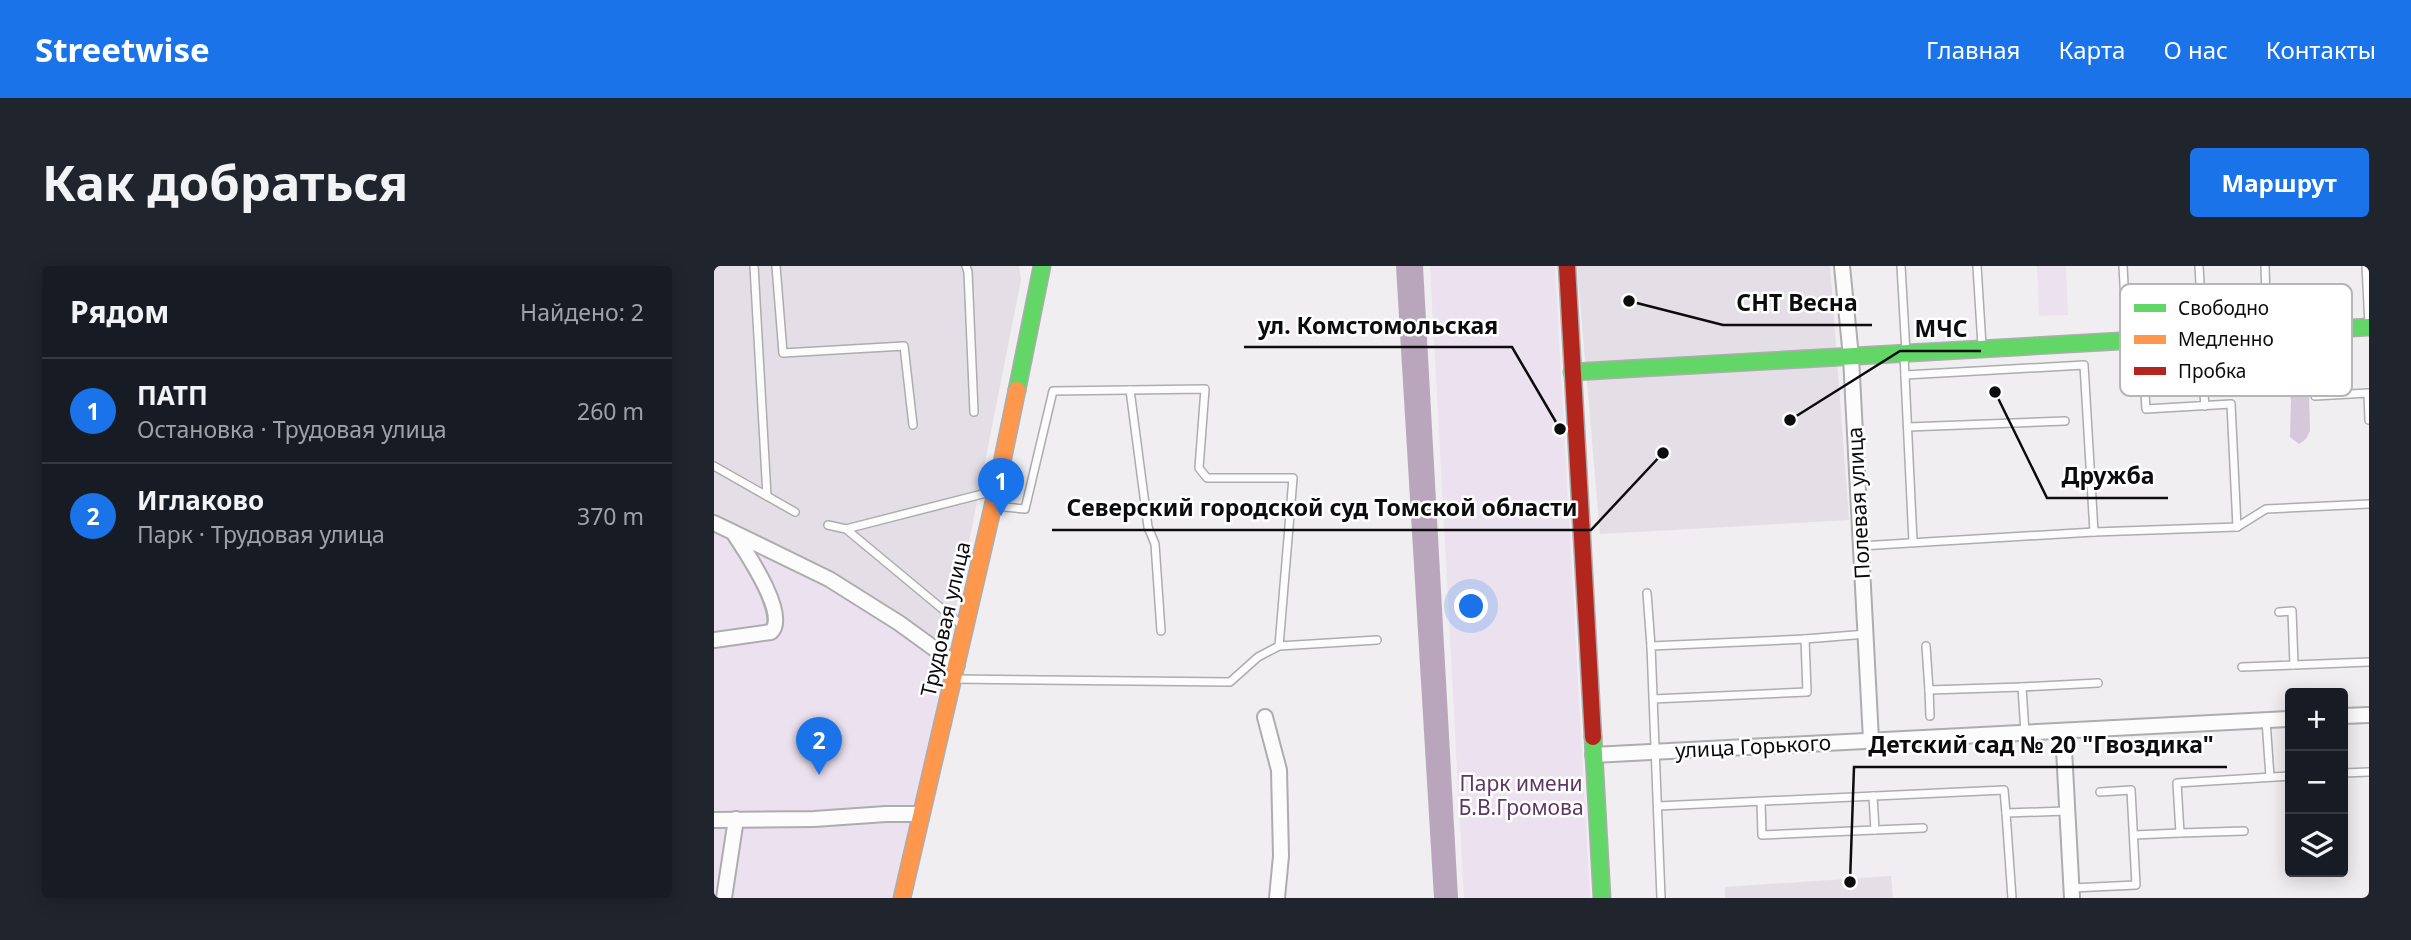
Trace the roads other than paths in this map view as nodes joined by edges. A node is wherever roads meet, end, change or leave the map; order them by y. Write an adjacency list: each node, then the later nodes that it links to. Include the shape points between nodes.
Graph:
1 (754, 266): 34 (lane)
2 (775, 266): 31 (lane, via 783,353 904,346)
3 (965, 266): 28 (lane)
4 (1042, 266): 35 (street, Трудовая улица)
5 (1567, 266): 21 (street)
6 (1842, 266): 20 (street, Полевая улица)
7 (1901, 266): 19 (lane)
8 (1977, 266): 18 (lane)
9 (2123, 266): 13 (lane)
10 (2199, 266): 14 (lane)
11 (2265, 266): 15 (lane)
12 (2366, 266): 16 (lane)
13 (2124, 284)
14 (2200, 284)
15 (2266, 284)
16 (2369, 327)
17 (2120, 342): 18 (street)
18 (1982, 350): 19 (street)
19 (1905, 355): 20 (street); 22 (lane)
20 (1851, 357): 21 (street); 45 (street, Полевая улица)
21 (1572, 372): 75 (street)
22 (1905, 376): 32 (lane); 42 (lane, via 2084,365)
23 (1130, 390): 35 (lane, via 1053,391 1025,509); 49 (lane, via 1148,527 1155,544); 54 (lane, via 1205,388 1199,468 1207,478 1293,478)
24 (2352, 394): 29 (lane, via 2368,393)
25 (2145, 396): 27 (lane, via 2146,409)
26 (2204, 396): 27 (lane)
27 (2205, 406): 40 (lane, via 2231,404)
28 (974, 412)
29 (2369, 420)
30 (2064, 421): 32 (lane)
31 (913, 425)
32 (1908, 427): 44 (lane)
33 (714, 466): 34 (lane)
34 (767, 496): 37 (lane)
35 (994, 498): 41 (lane); 48 (street, Трудовая улица)
36 (2369, 505): 40 (lane, via 2266,509)
37 (795, 512)
38 (715, 524): 43 (street)
39 (828, 525): 41 (lane)
40 (2237, 527): 42 (lane)
41 (846, 529): 48 (lane)
42 (2094, 532): 44 (lane)
43 (734, 534): 52 (street, via 768,594 776,628); 60 (street, via 830,579 899,623)
44 (1913, 542): 45 (lane)
45 (1860, 546): 50 (street, Полевая улица)
46 (1647, 593): 55 (lane)
47 (2278, 612): 58 (lane, via 2292,611)
48 (965, 628): 60 (street, Трудовая улица)
49 (1161, 631)
50 (1867, 634): 51 (lane); 73 (street, Полевая улица)
51 (1805, 639): 55 (lane); 64 (lane, via 1807,692)
52 (714, 640)
53 (1377, 640): 54 (lane)
54 (1279, 646): 60 (lane, via 1258,657 1230,682)
55 (1651, 646): 64 (lane)
56 (1926, 646): 63 (lane)
57 (2369, 662): 58 (lane)
58 (2294, 665): 59 (lane)
59 (2242, 667)
60 (955, 672): 86 (street, Трудовая улица)
61 (2098, 683): 62 (lane)
62 (2022, 687): 63 (lane); 72 (lane)
63 (1929, 690): 66 (lane)
64 (1653, 699): 74 (lane)
65 (2369, 715): 67 (street)
66 (1930, 716)
67 (2348, 716)
68 (1265, 717): 97 (street, via 1279,770)
69 (2285, 719): 70 (street, улица Горького)
70 (2266, 720): 71 (street, улица Горького); 79 (lane)
71 (2063, 731): 72 (street, улица Горького); 84 (street)
72 (2025, 733): 73 (street, улица Горького)
73 (1871, 740): 74 (street, улица Горького)
74 (1656, 752): 75 (street, улица Горького); 83 (lane)
75 (1593, 755): 98 (street)
76 (2369, 772): 77 (lane)
77 (2348, 773)
78 (2285, 776): 79 (lane)
79 (2270, 777): 92 (lane, via 2177,783)
80 (2100, 792): 93 (lane, via 2131,790)
81 (1872, 796): 82 (lane); 85 (lane, via 2004,790); 90 (lane)
82 (1761, 802): 83 (lane); 90 (lane, via 1762,835)
83 (1658, 806): 99 (lane)
84 (2066, 811): 85 (lane); 94 (street)
85 (2006, 813): 100 (lane)
86 (920, 814): 87 (street); 96 (street, Трудовая улица)
87 (736, 819): 88 (street); 95 (street)
88 (714, 820)
89 (1923, 828): 90 (lane)
90 (1875, 830)
91 (2244, 831): 92 (lane)
92 (2180, 833): 93 (lane)
93 (2134, 835): 94 (lane, via 2136,885)
94 (2072, 893)
95 (724, 898)
96 (902, 898)
97 (1277, 898)
98 (1602, 898)
99 (1661, 898)
100 (2012, 898)

